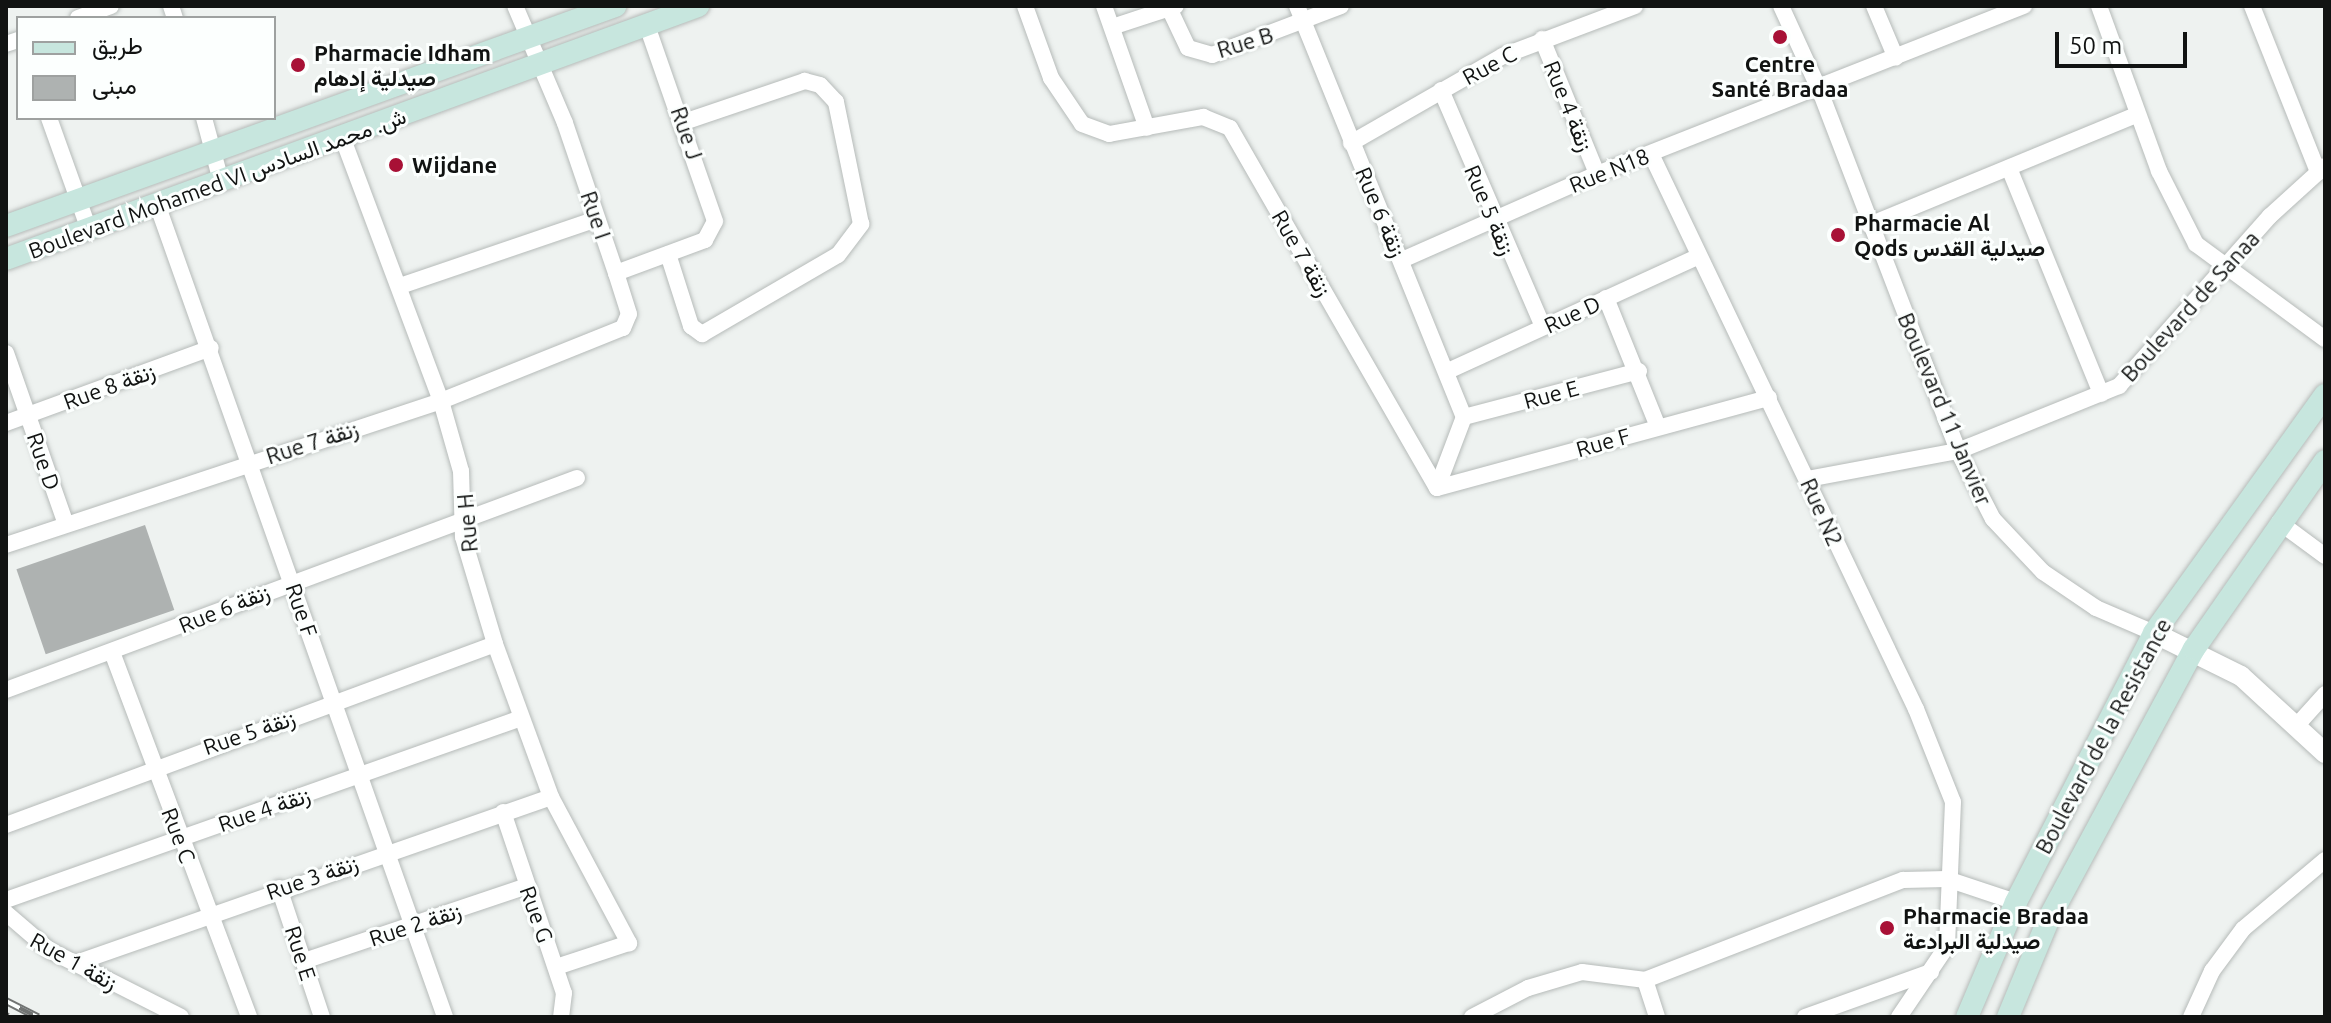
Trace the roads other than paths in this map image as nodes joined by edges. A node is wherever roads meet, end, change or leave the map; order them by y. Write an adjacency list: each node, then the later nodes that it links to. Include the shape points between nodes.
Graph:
1 (111, 6): 16 (street)
2 (515, 6): 20 (street, Rue I)
3 (615, 6): 20 (main road, Boulevard Mohamed VI ش. محمد السادس)
4 (698, 6): 18 (main road, Boulevard Mohamed VI ش. محمد السادس)
5 (1025, 6): 30 (street, Rue 7 زنقة, via 1068,110 1082,124 1109,134)
6 (1104, 6): 19 (street)
7 (1297, 6): 17 (street, Rue 6 زنقة)
8 (1341, 6): 17 (street, Rue B)
9 (1635, 6): 21 (street, Rue C)
10 (1781, 6): 25 (street, Boulevard 11 Janvier)
11 (2024, 6): 22 (street, Rue N18)
12 (2099, 6): 26 (street)
13 (2252, 6): 36 (street)
14 (1172, 7): 17 (street, Rue B, via 1188,48 1200,54); 19 (street)
15 (1880, 8): 22 (street)
16 (84, 13)
17 (1303, 24): 32 (street, Rue 6 زنقة)
18 (647, 26): 23 (main road, Boulevard Mohamed VI ش. محمد السادس); 29 (street, Rue J)
19 (1112, 27): 30 (street)
20 (528, 39): 23 (street, Rue I); 33 (main road, Boulevard Mohamed VI ش. محمد السادس)
21 (1542, 39): 24 (street, Rue C); 37 (street, Rue 4 زنقة)
22 (1896, 58): 25 (street, Rue N18)
23 (539, 68): 31 (main road, Boulevard Mohamed VI ش. محمد السادس); 41 (street, Rue I)
24 (1441, 90): 32 (street, Rue C); 42 (street, Rue 5 زنقة)
25 (1820, 91): 34 (street, Rue N18); 43 (street, Boulevard 11 Janvier)
26 (2136, 115): 35 (street); 50 (street, via 2175,210 2196,244)
27 (50, 120): 39 (street)
28 (205, 120): 33 (street)
29 (684, 122): 46 (street, Rue J, via 713,213 705,240); 46 (street, via 805,81 820,85 836,102 861,224 838,255 702,334 691,326)
30 (1147, 128): 74 (street, Rue 7 زنقة, via 1203,117 1230,128)
31 (343, 139): 38 (main road, Boulevard Mohamed VI ش. محمد السادس); 52 (street, Rue H)
32 (1351, 143): 49 (street, Rue 6 زنقة)
33 (213, 152): 38 (street); 39 (main road, Boulevard Mohamed VI ش. محمد السادس)
34 (1651, 154): 37 (street, Rue N18); 47 (street, Rue N2)
35 (2009, 168): 43 (street); 61 (street)
36 (2322, 169): 50 (street, Boulevard de Sanaa)
37 (1597, 174): 42 (street, Rue N18)
38 (221, 181): 40 (main road, Boulevard Mohamed VI ش. محمد السادس)
39 (78, 201): 44 (main road, Boulevard Mohamed VI ش. محمد السادس); 45 (street)
40 (157, 204): 45 (main road, Boulevard Mohamed VI ش. محمد السادس); 57 (street, Rue F)
41 (597, 219): 51 (street, Rue I); 52 (street)
42 (1492, 219): 49 (street, Rue N18); 54 (street, Rue 5 زنقة)
43 (1869, 225): 69 (street, Boulevard 11 Janvier)
44 (6, 226)
45 (89, 230): 48 (main road, Boulevard Mohamed VI ش. محمد السادس)
46 (668, 254): 51 (street)
47 (1697, 257): 53 (street, Rue D); 63 (street, Rue N2)
48 (6, 259)
49 (1402, 260): 59 (street, Rue 6 زنقة)
50 (2229, 263): 56 (street); 61 (street, Boulevard de Sanaa, via 2134,372)
51 (616, 273): 55 (street, Rue I, via 629,314)
52 (400, 286): 64 (street, Rue H)
53 (1606, 298): 54 (street, Rue D); 60 (street)
54 (1543, 327): 59 (street, Rue D)
55 (615, 333): 64 (street, Rue 7 زنقة)
56 (2325, 339)
57 (211, 348): 65 (street, Rue 8 زنقة); 71 (street, Rue F)
58 (6, 353): 65 (street, Rue D)
59 (1448, 371): 66 (street, Rue 6 زنقة)
60 (1639, 371): 66 (street, Rue E); 68 (street)
61 (2101, 394): 69 (street, Boulevard de Sanaa)
62 (2325, 395): 81 (main road, Boulevard de la Resistance)
63 (1769, 398): 68 (street, Rue F); 73 (street, Rue N2)
64 (441, 401): 71 (street, Rue 7 زنقة); 75 (street, Rue H, via 461,471)
65 (28, 415): 67 (street, Rue 8 زنقة); 77 (street, Rue D)
66 (1464, 417): 74 (street)
67 (6, 423)
68 (1658, 427): 74 (street, Rue F)
69 (1958, 451): 73 (street, Boulevard de Sanaa); 81 (street, Boulevard 11 Janvier, via 1993,519 2043,572 2096,608)
70 (2325, 461): 76 (main road, Boulevard de la Resistance)
71 (250, 462): 77 (street, Rue 7 زنقة); 80 (street, Rue F)
72 (577, 478): 75 (street, Rue 6 زنقة)
73 (1808, 479): 99 (street, Rue N2, via 1953,802)
74 (1437, 488)
75 (463, 518): 80 (street, Rue 6 زنقة); 82 (street, Rue H)
76 (2279, 522): 79 (street); 83 (main road, Boulevard de la Resistance)
77 (66, 524): 78 (street, Rue 7 زنقة)
78 (6, 545)
79 (2325, 556)
80 (292, 580): 84 (street, Rue 6 زنقة); 87 (street, Rue F)
81 (2154, 633): 83 (street, Boulevard 11 Janvier); 103 (main road, Boulevard de la Resistance)
82 (495, 644): 87 (street, Rue 5 زنقة); 88 (street, Rue H)
83 (2194, 649): 89 (street, Boulevard 11 Janvier, via 2241,676); 122 (main road, Boulevard de la Resistance, via 2049,918)
84 (112, 652): 85 (street, Rue 6 زنقة); 91 (street, Rue C)
85 (6, 690)
86 (2325, 694): 89 (street)
87 (335, 702): 91 (street, Rue 5 زنقة); 92 (street, Rue F)
88 (521, 718): 92 (street, Rue 4 زنقة); 93 (street, Rue H)
89 (2299, 723): 90 (street, Boulevard 11 Janvier)
90 (2325, 753)
91 (153, 766): 95 (street, Rue 5 زنقة); 96 (street, Rue C)
92 (360, 776): 96 (street, Rue 4 زنقة); 97 (street, Rue F)
93 (551, 797): 94 (street, Rue 3 زنقة); 109 (street, Rue H, via 629,943)
94 (503, 812): 97 (street, Rue 3 زنقة); 100 (street, Rue G)
95 (6, 825)
96 (180, 837): 102 (street, Rue 4 زنقة); 104 (street, Rue C)
97 (387, 852): 101 (street, Rue 3 زنقة); 106 (street, Rue F)
98 (2324, 863): 123 (street, via 2243,929 2212,971)
99 (1947, 879): 103 (street); 110 (street, Rue N2, via 1951,929); 111 (street, via 1879,887)
100 (527, 886): 106 (street, Rue 2 زنقة); 109 (street, Rue G)
101 (279, 888): 104 (street, Rue 3 زنقة); 107 (street, Rue E)
102 (6, 900)
103 (2016, 902): 121 (main road, Boulevard de la Resistance)
104 (210, 912): 108 (street, Rue 3 زنقة); 113 (street, Rue C)
105 (9, 918): 108 (street, Rue 1 زنقة)
106 (413, 924): 107 (street, Rue 2 زنقة); 115 (street, Rue F)
107 (304, 961): 114 (street, Rue E)
108 (76, 963): 112 (street, Rue 1 زنقة)
109 (556, 967): 116 (street, Rue G, via 564,993)
110 (1932, 971): 119 (street); 120 (street, Rue N2)
111 (1645, 980): 117 (street, via 1582,972 1528,988); 118 (street)
112 (181, 1017)
113 (249, 1017)
114 (322, 1017)
115 (445, 1017)
116 (561, 1017)
117 (1472, 1017)
118 (1657, 1017)
119 (1805, 1017)
120 (1899, 1017)
121 (1967, 1017)
122 (2008, 1017)
123 (2191, 1017)

